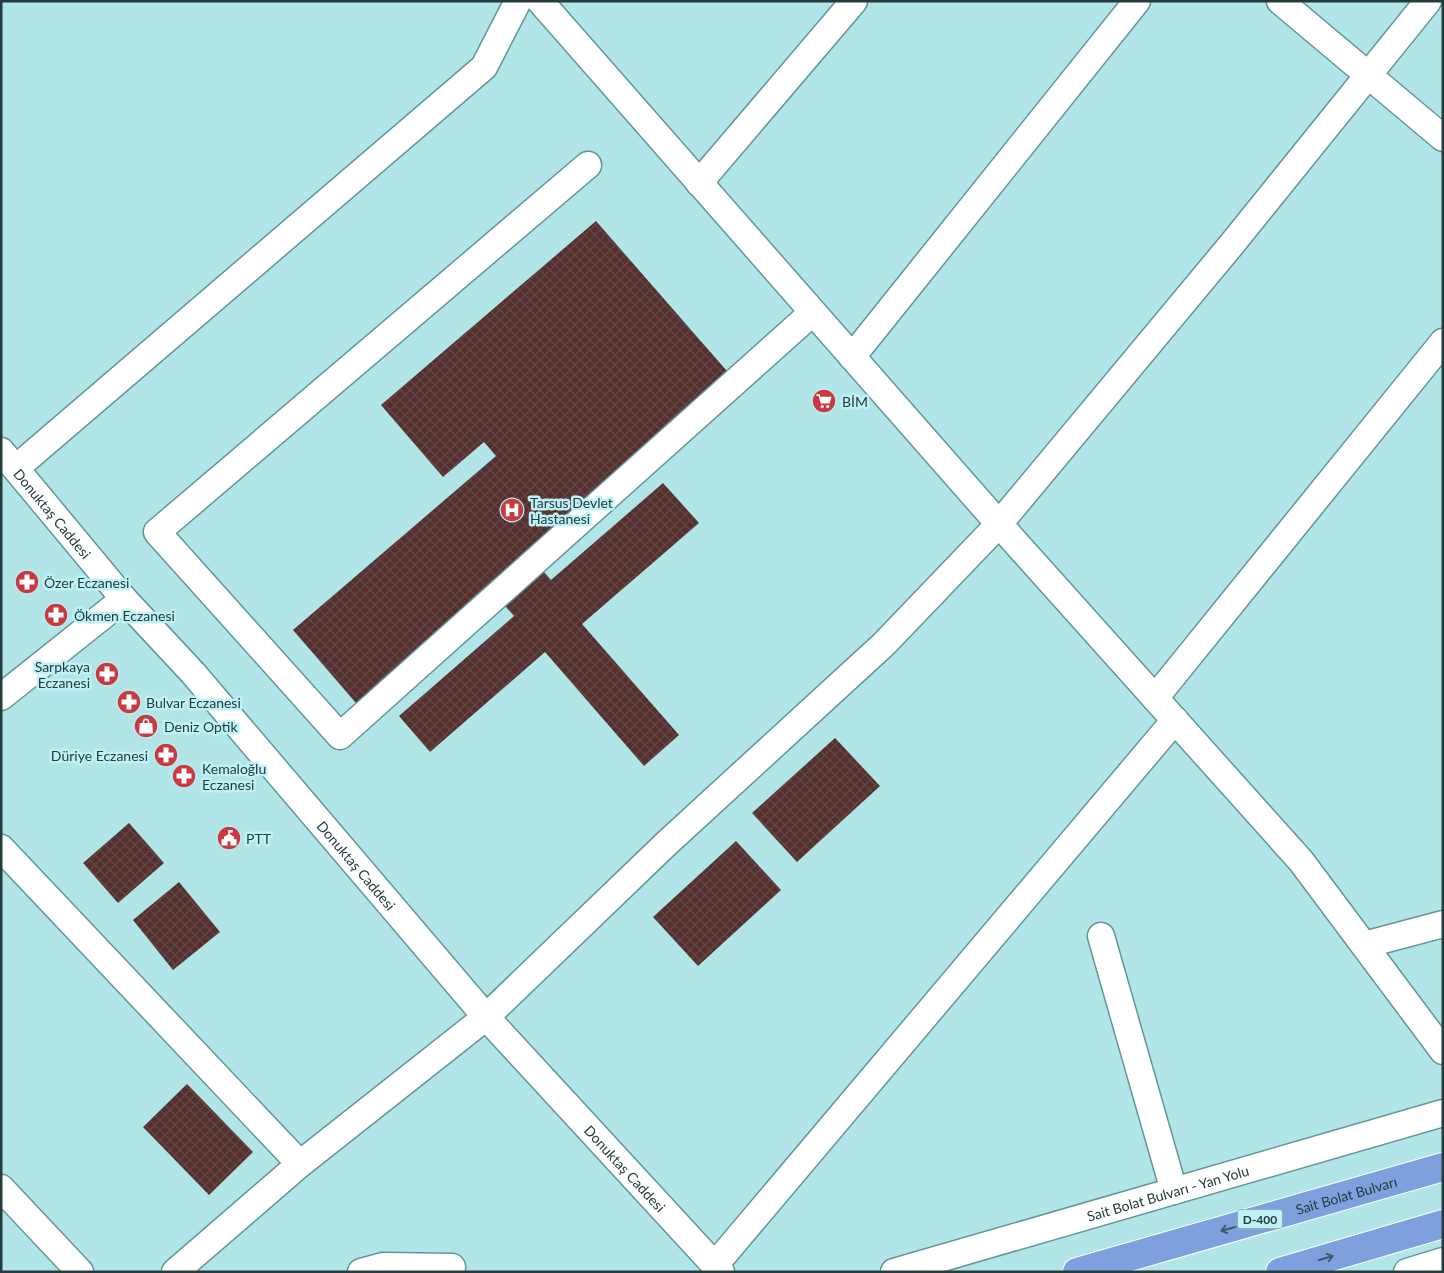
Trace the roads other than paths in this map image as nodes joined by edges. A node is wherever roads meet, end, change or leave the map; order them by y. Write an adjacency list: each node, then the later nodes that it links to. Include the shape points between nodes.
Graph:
1 (518, 1): 14 (street, via 484,67)
2 (540, 1): 10 (street)
3 (854, 1): 10 (street)
4 (1137, 1): 13 (street)
5 (1280, 1): 7 (street)
6 (1428, 1): 7 (street)
7 (1368, 75): 8 (street); 15 (street)
8 (1443, 138)
9 (588, 165): 11 (street, via 157,532 340,736)
10 (699, 183): 11 (street)
11 (812, 312): 13 (street)
12 (1443, 342): 18 (street)
13 (852, 357): 15 (street)
14 (9, 460): 16 (street, Donuktaş Caddesi)
15 (999, 524): 18 (street); 24 (street, via 884,644 667,843)
16 (124, 598): 17 (street); 24 (street, Donuktaş Caddesi, via 193,673)
17 (1, 697)
18 (1155, 698): 19 (street)
19 (1175, 720): 23 (street, via 1301,861); 34 (street)
20 (1, 848): 27 (street)
21 (1443, 924): 23 (street)
22 (1101, 936): 30 (street)
23 (1364, 945): 25 (street)
24 (486, 1017): 27 (street); 34 (street, Donuktaş Caddesi)
25 (1443, 1051)
26 (1443, 1113): 30 (street, Sait Bolat Bulvarı - Yan Yolu)
27 (300, 1164): 36 (street)
28 (1443, 1167): 39 (highway, Sait Bolat Bulvarı / D-400, one-way to 39)
29 (1, 1188): 35 (street)
30 (1174, 1191): 38 (street, Sait Bolat Bulvarı - Yan Yolu)
31 (1443, 1224): 40 (highway, one-way to 31)
32 (1443, 1261): 41 (street)
33 (452, 1267): 37 (street, via 383,1266)
34 (718, 1268)
35 (80, 1272)
36 (175, 1272)
37 (361, 1272)
38 (894, 1272)
39 (1077, 1272)
40 (1280, 1272)
41 (1407, 1272)

